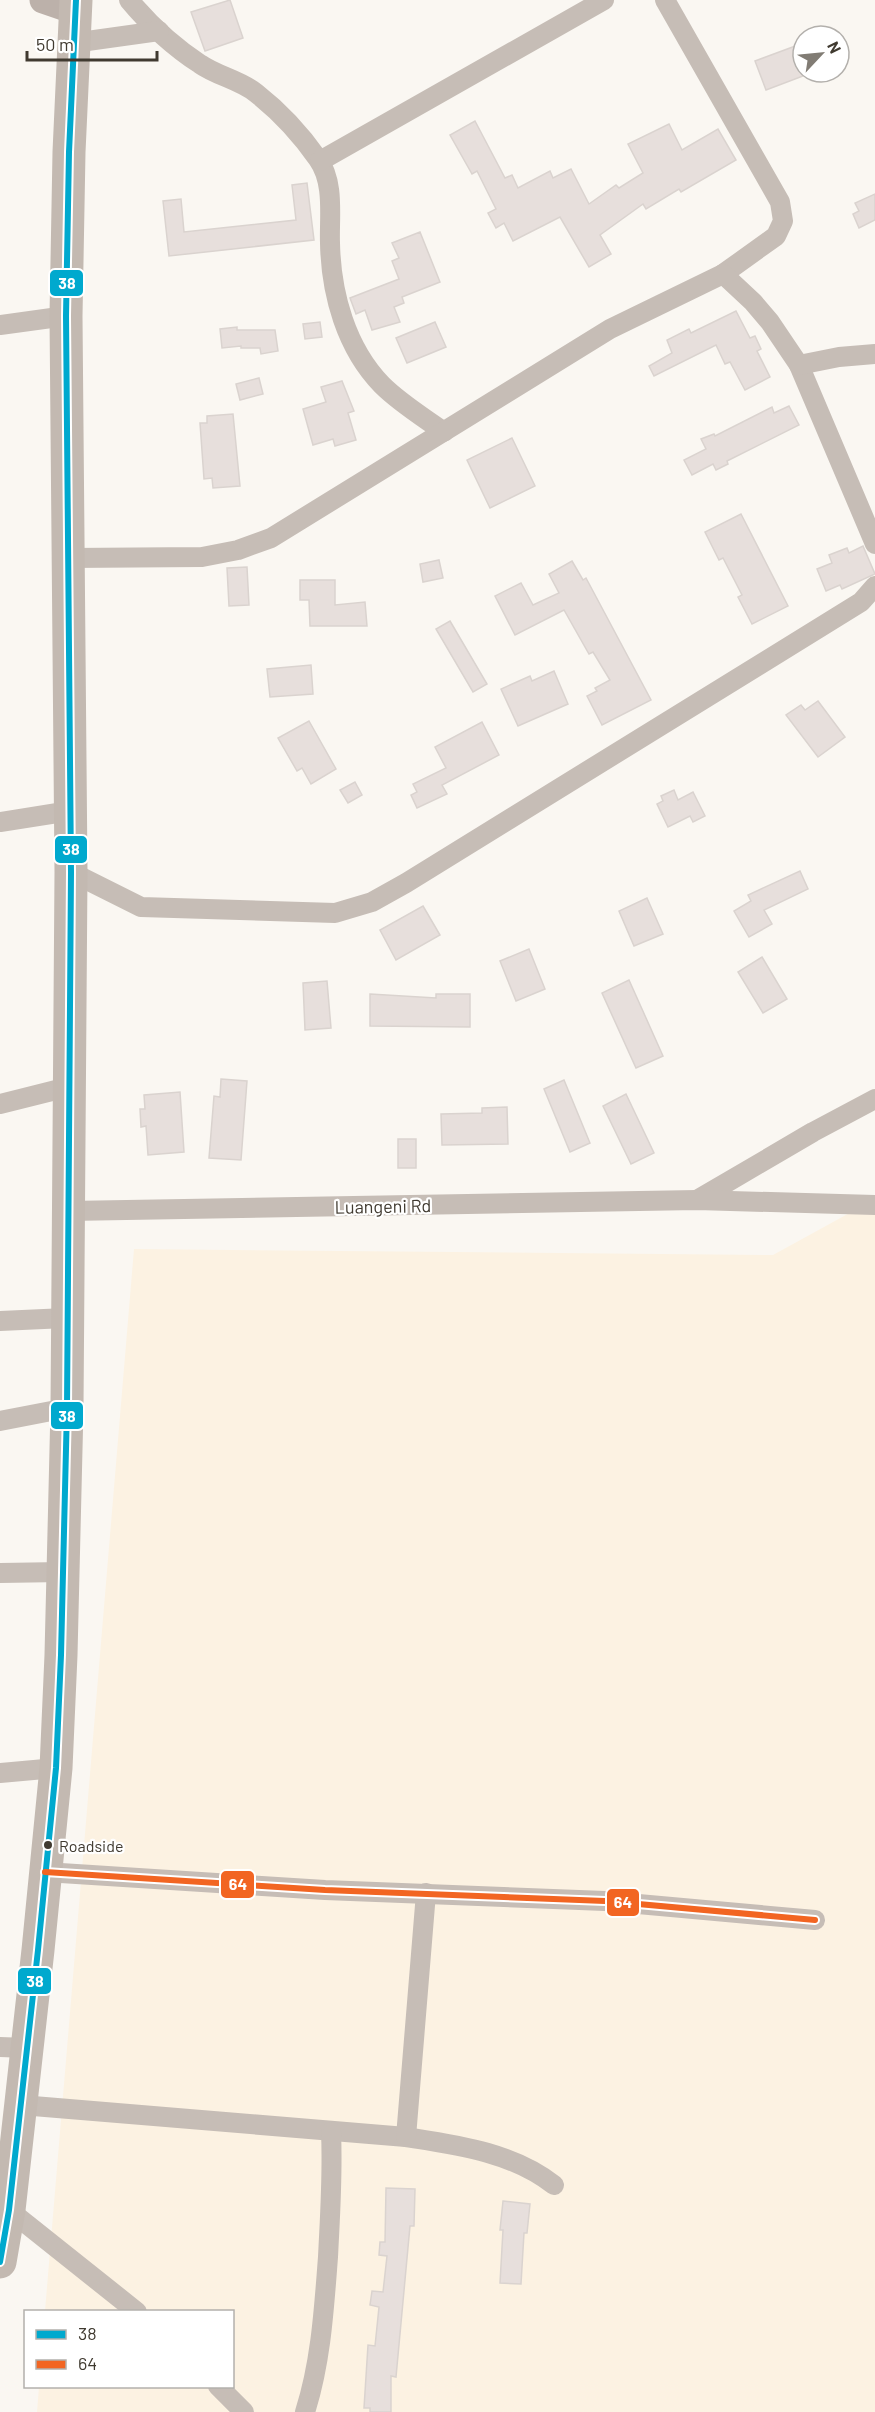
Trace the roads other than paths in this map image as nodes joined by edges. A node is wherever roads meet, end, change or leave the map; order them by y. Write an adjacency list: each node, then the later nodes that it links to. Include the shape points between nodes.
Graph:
1 (43, 0): 5 (street)
2 (129, 0): 6 (street)
3 (604, 0): 8 (street)
4 (665, 0): 9 (street, via 780,202 783,221 776,236)
5 (75, 5): 7 (highway)
6 (159, 31): 7 (street); 8 (street, via 200,65 255,92)
7 (73, 43): 10 (highway)
8 (320, 161): 14 (street, via 330,194 330,244 344,325 360,359 383,386)
9 (723, 274): 13 (street, via 770,322); 14 (street, via 610,329)
10 (66, 316): 11 (street); 16 (highway)
11 (0, 325)
12 (875, 354): 13 (street)
13 (799, 365): 15 (street)
14 (444, 432): 16 (street, via 271,538 238,550 202,556)
15 (875, 544)
16 (70, 558): 18 (highway)
17 (875, 586): 20 (street, via 861,602 372,902 335,913 141,907)
18 (70, 811): 19 (street); 20 (highway)
19 (0, 822)
20 (71, 872): 21 (highway)
21 (68, 1087): 23 (street); 26 (highway)
22 (875, 1099): 24 (street, Luangeni Rd)
23 (0, 1104)
24 (697, 1200): 25 (street, Luangeni Rd); 26 (street, Luangeni Rd)
25 (875, 1205)
26 (69, 1211): 27 (highway)
27 (66, 1318): 28 (street); 29 (highway)
28 (0, 1321)
29 (67, 1408): 30 (street); 31 (highway)
30 (0, 1421)
31 (62, 1572): 32 (street); 33 (highway)
32 (0, 1573)
33 (56, 1768): 34 (street); 35 (highway)
34 (0, 1773)
35 (45, 1872): 36 (street); 38 (highway)
36 (426, 1893): 37 (street, via 605,1901); 41 (street)
37 (815, 1920)
38 (14, 2048): 39 (highway)
39 (21, 2105): 40 (street); 43 (highway)
40 (331, 2132): 41 (street); 48 (street, via 333,2174 324,2320)
41 (406, 2137): 42 (street, via 513,2161)
42 (554, 2185)
43 (9, 2210): 44 (highway); 45 (street)
44 (0, 2262)
45 (134, 2310)
46 (220, 2388): 47 (street)
47 (244, 2412)
48 (305, 2412)

